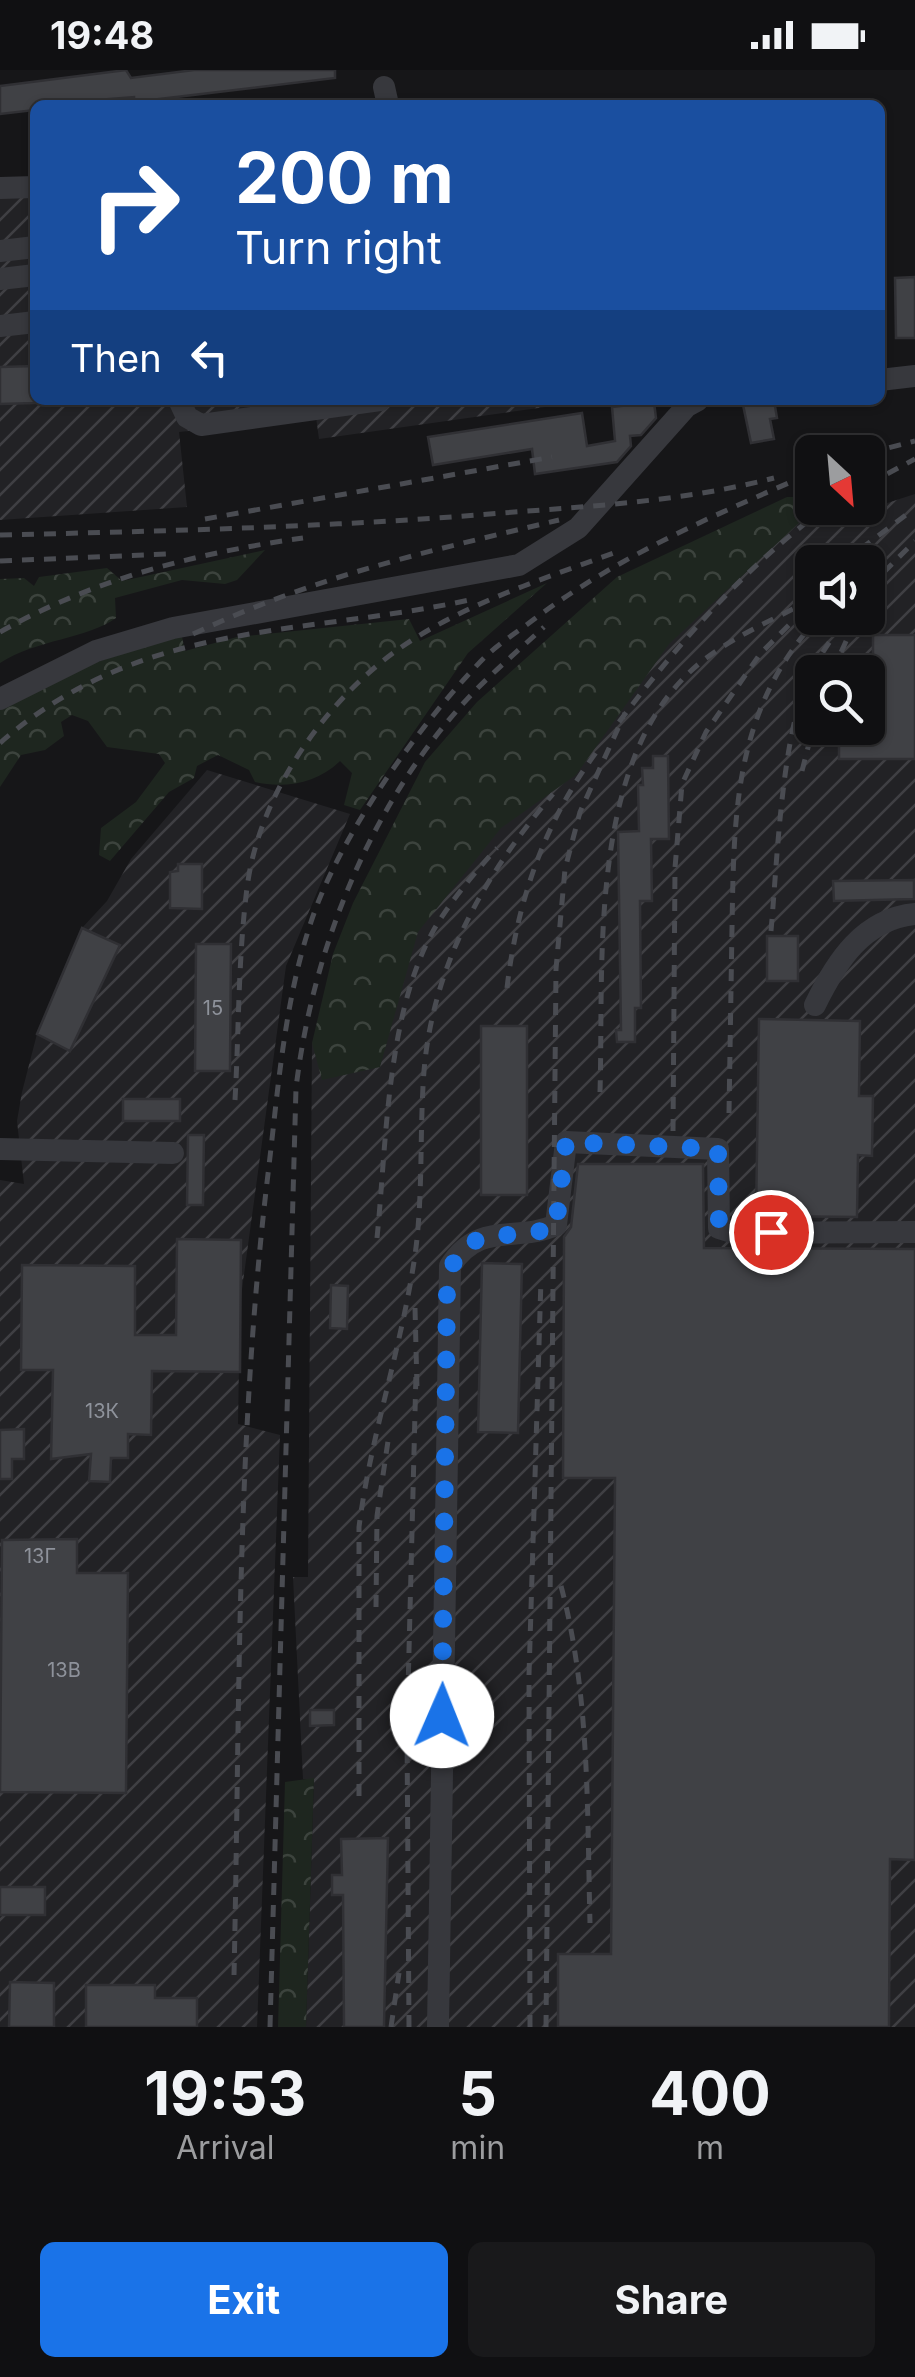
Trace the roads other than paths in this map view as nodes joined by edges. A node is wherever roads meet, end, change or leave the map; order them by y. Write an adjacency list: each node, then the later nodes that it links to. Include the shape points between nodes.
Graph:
1 (30, 187): 2 (lane)
2 (0, 188)
3 (30, 248): 4 (lane)
4 (0, 251)
5 (30, 275): 6 (lane)
6 (0, 280)
7 (30, 323): 8 (lane)
8 (0, 326)
9 (915, 376): 10 (lane)
10 (885, 379)
11 (181, 405): 12 (lane, via 200,425)
12 (344, 405)
13 (689, 405): 14 (lane, via 578,528 520,565 159,632 80,658)
14 (0, 699)
15 (915, 914): 16 (lane, via 865,933 834,968)
16 (816, 1006)
17 (0, 1149): 18 (lane)
18 (173, 1153)
19 (915, 1232): 20 (lane, via 735,1233 719,1228 718,1149 566,1142 556,1226 476,1241 450,1266)
20 (438, 2027)

